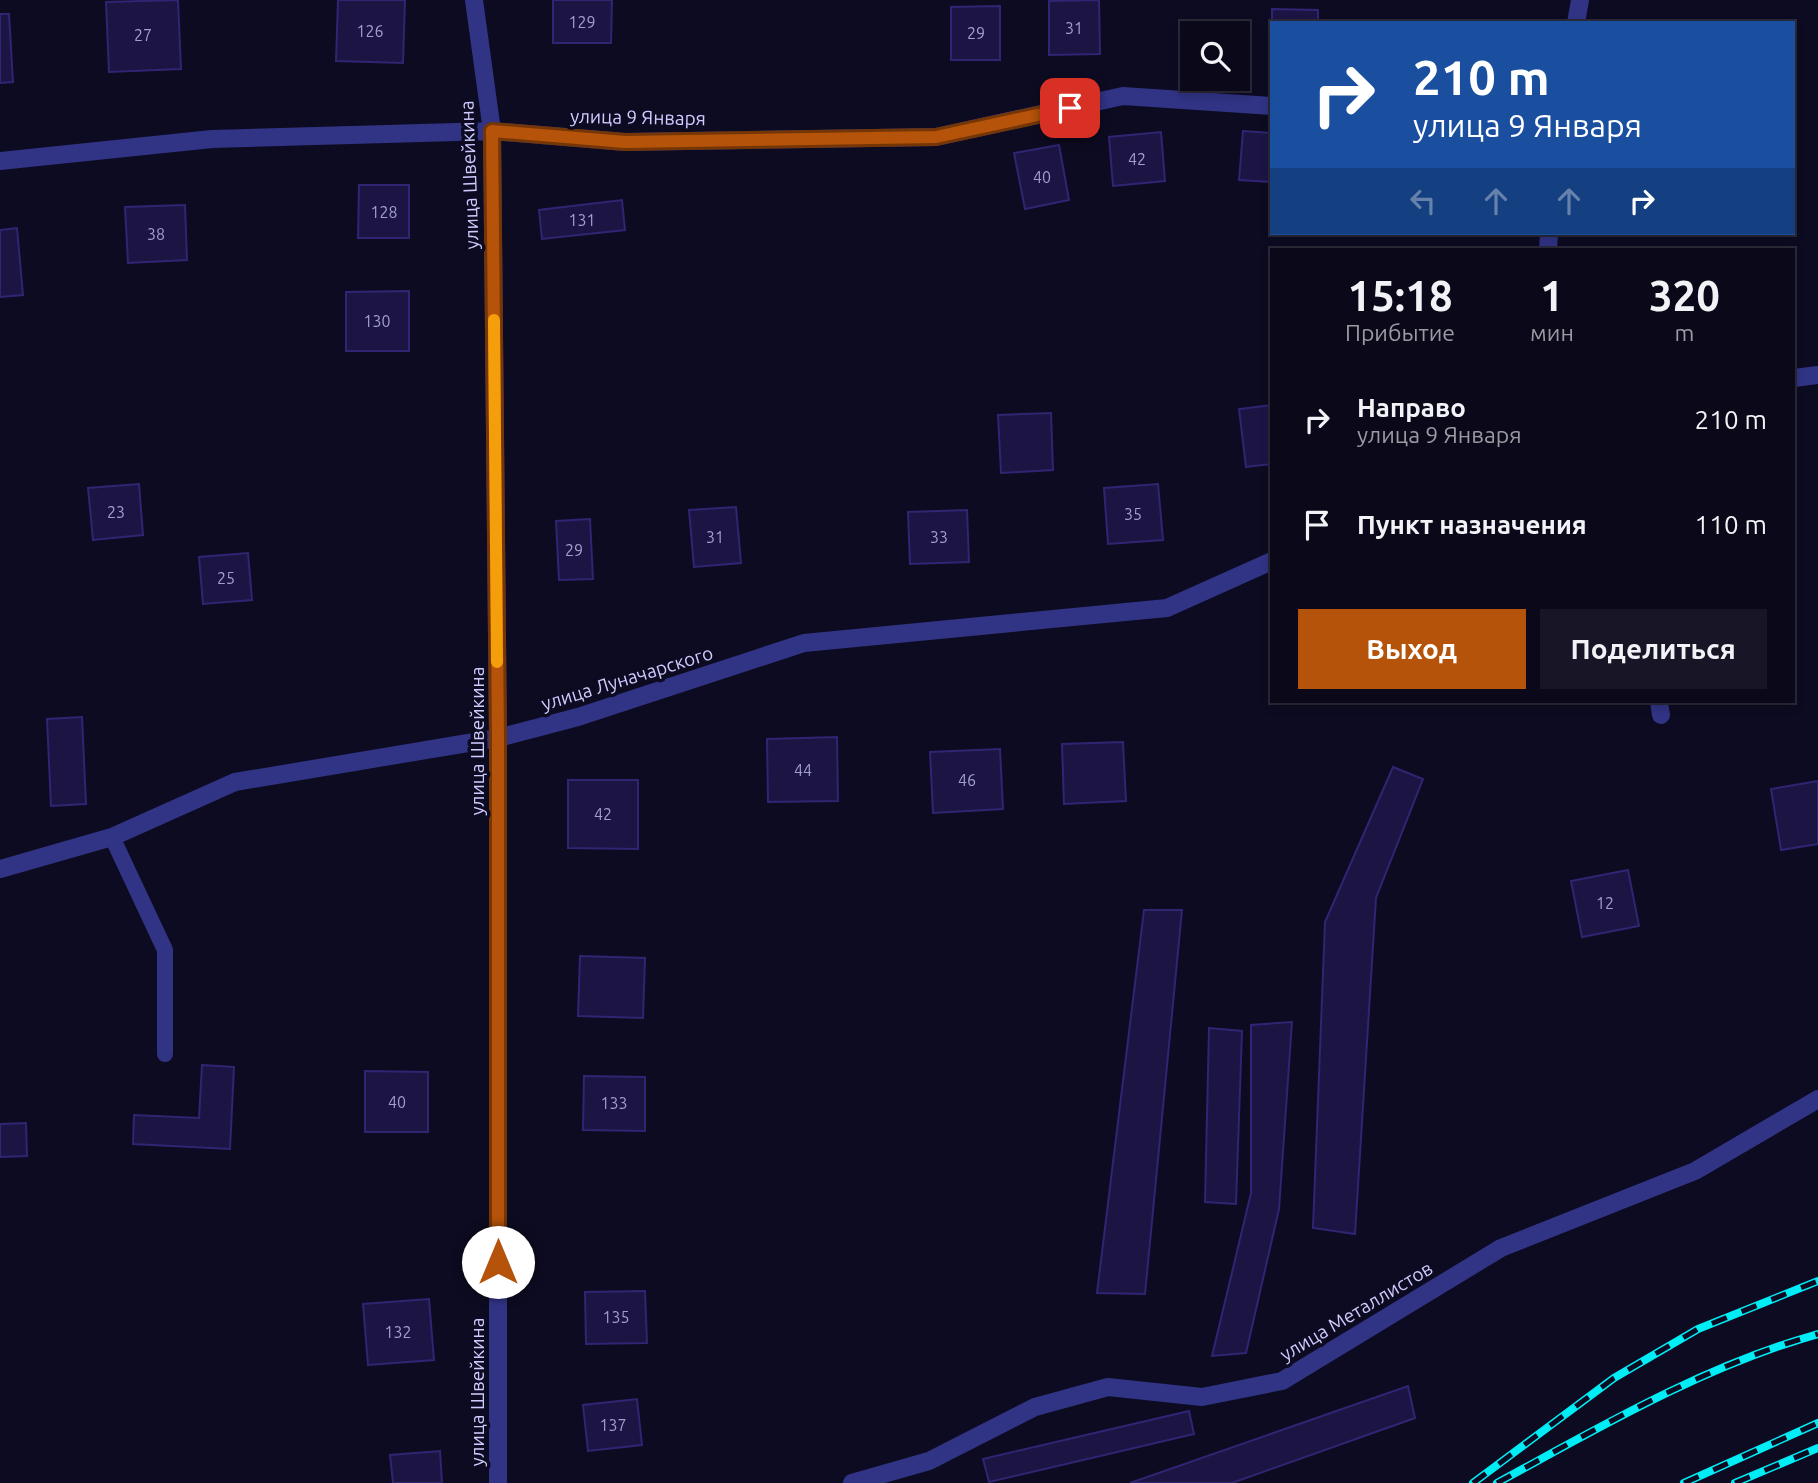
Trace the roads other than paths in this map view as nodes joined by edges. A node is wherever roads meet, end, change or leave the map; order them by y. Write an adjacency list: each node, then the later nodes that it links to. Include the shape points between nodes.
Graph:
1 (474, 0): 5 (street, улица Швейкина)
2 (1580, 0): 3 (street)
3 (1576, 21)
4 (1270, 106): 5 (street, улица 9 Января, via 1123,96 936,137 625,142)
5 (492, 131): 6 (street, улица 9 Января, via 212,139); 10 (street, улица Швейкина)
6 (0, 161)
7 (1818, 375): 8 (street)
8 (1795, 378)
9 (1270, 562): 10 (street, улица Луначарского, via 1167,608 804,643 578,717)
10 (498, 737): 11 (street, улица Луначарского, via 235,782); 15 (street, улица Швейкина)
11 (112, 837): 12 (street, улица Луначарского); 13 (lane, via 165,950)
12 (0, 869)
13 (165, 1054)
14 (1818, 1099): 16 (street, улица Металлистов, via 1695,1171 1501,1248 1282,1381 1202,1397 1108,1387 1035,1407 929,1461)
15 (498, 1483)
16 (852, 1483)

